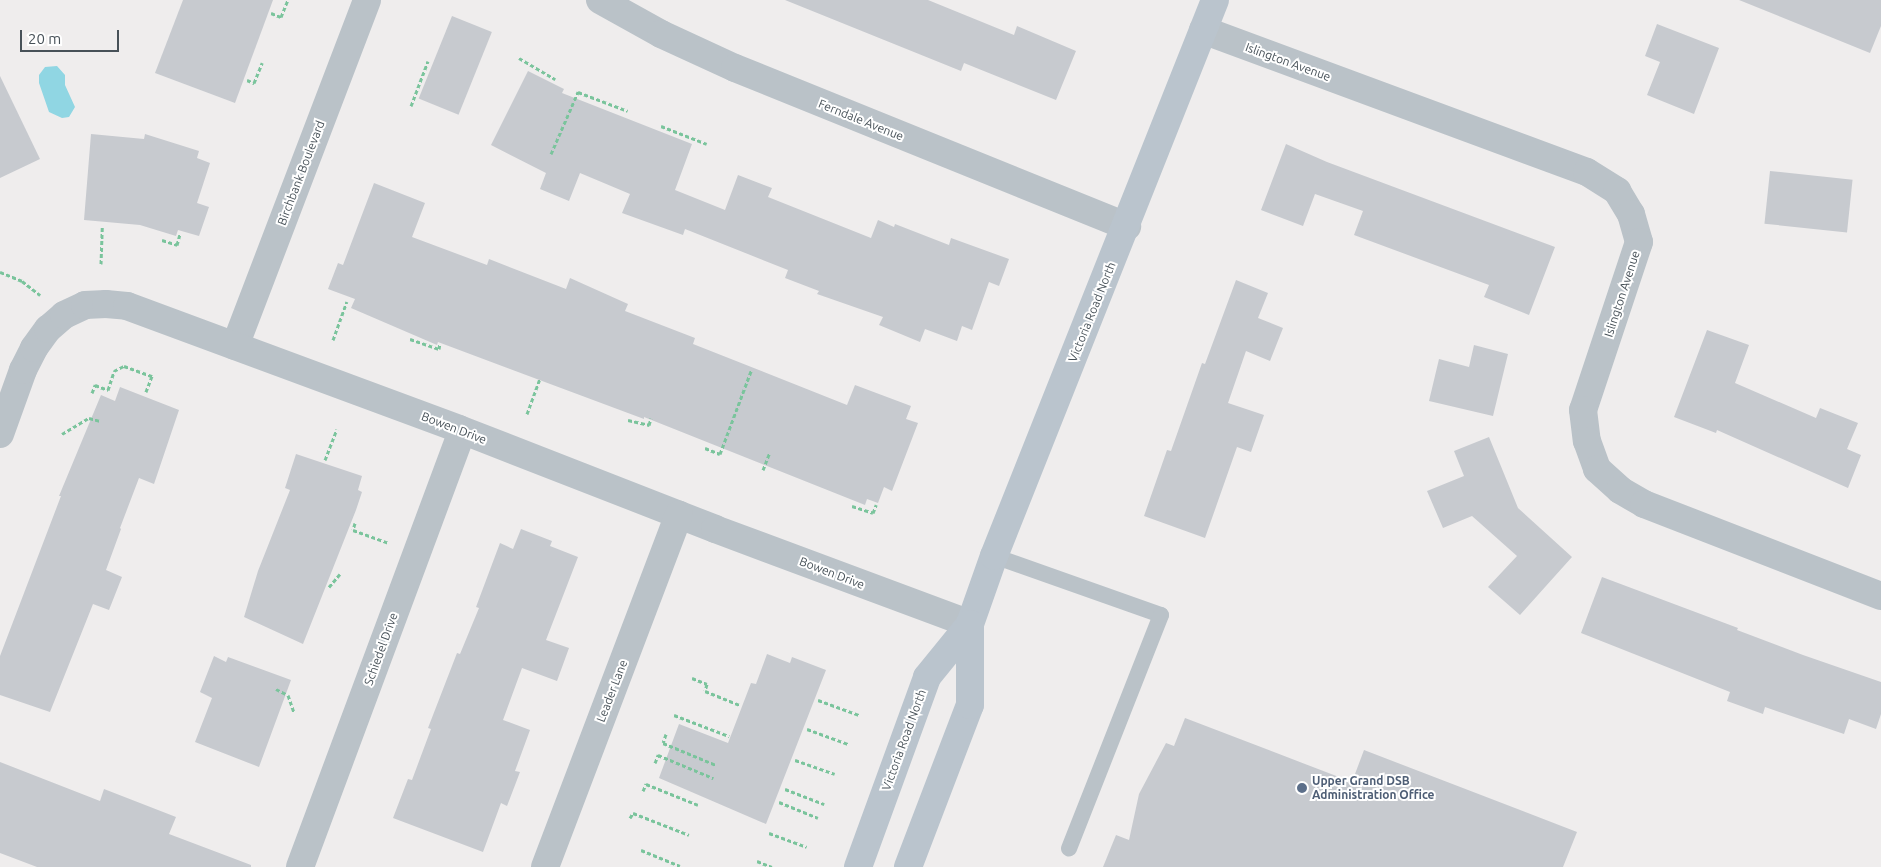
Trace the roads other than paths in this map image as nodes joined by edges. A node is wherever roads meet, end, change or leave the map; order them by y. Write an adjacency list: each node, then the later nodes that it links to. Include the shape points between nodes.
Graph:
1 (367, 0): 6 (street, Birchbank Boulevard)
2 (600, 0): 5 (street, Ferndale Avenue, via 735,68)
3 (1215, 0): 4 (main road, Victoria Road North)
4 (1203, 30): 5 (main road, Victoria Road North); 11 (street, Islington Avenue, via 1587,172 1617,191 1631,214 1639,242 1583,410 1587,441 1597,469 1620,490 1644,504)
5 (1127, 226): 10 (main road, Victoria Road North)
6 (234, 346): 7 (street, Bowen Drive); 8 (street, Bowen Drive, via 128,306 85,305 64,314 34,348)
7 (462, 431): 9 (street, Bowen Drive); 14 (street, Schiedel Drive)
8 (0, 434)
9 (679, 515): 12 (street, Bowen Drive); 15 (street, Leader Lane)
10 (994, 556): 12 (main road, Victoria Road North); 13 (lane, via 1161,615)
11 (1881, 596)
12 (970, 624): 16 (main road, Victoria Road North, via 927,677); 17 (main road, Victoria Road North, via 970,704)
13 (1068, 849)
14 (300, 867)
15 (545, 867)
16 (858, 867)
17 (908, 867)

